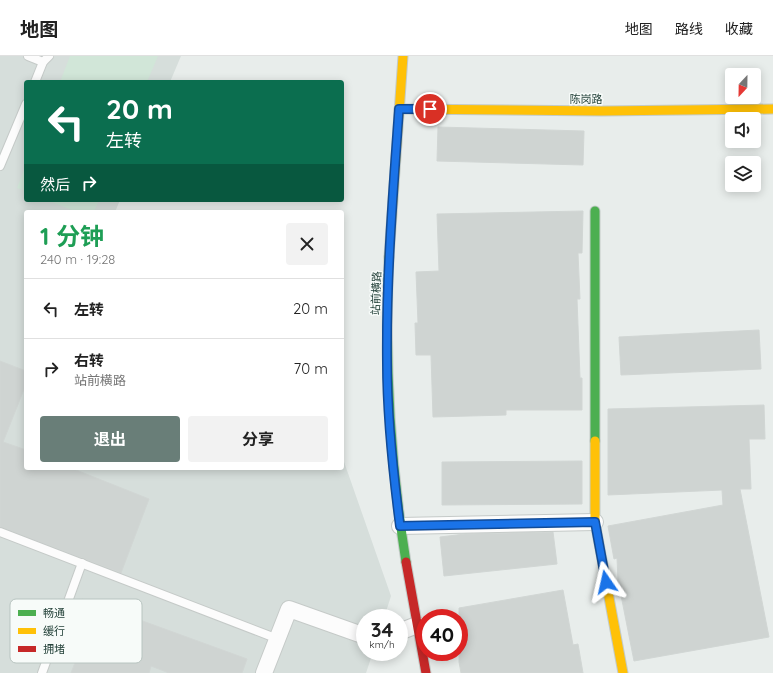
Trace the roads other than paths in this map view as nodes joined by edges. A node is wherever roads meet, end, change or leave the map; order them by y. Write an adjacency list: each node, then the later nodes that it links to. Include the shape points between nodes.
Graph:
1 (28, 56): 3 (lane)
2 (403, 56): 6 (street, 站前横路)
3 (46, 59): 4 (lane)
4 (36, 80)
5 (24, 109): 8 (lane)
6 (399, 109): 7 (street, 陈岗路); 11 (street, 站前横路, via 389,248 387,363 391,450)
7 (773, 109)
8 (0, 166)
9 (595, 211): 10 (street)
10 (595, 522): 11 (street); 23 (street)
11 (400, 526): 15 (street, 站前横路)
12 (0, 532): 13 (lane)
13 (82, 563): 14 (lane); 17 (lane)
14 (69, 599)
15 (416, 619)
16 (356, 633): 17 (street, via 289,609)
17 (278, 639): 21 (street)
18 (424, 661): 22 (street, 站前横路)
19 (46, 663): 20 (lane)
20 (42, 673)
21 (264, 673)
22 (426, 673)
23 (623, 673)

